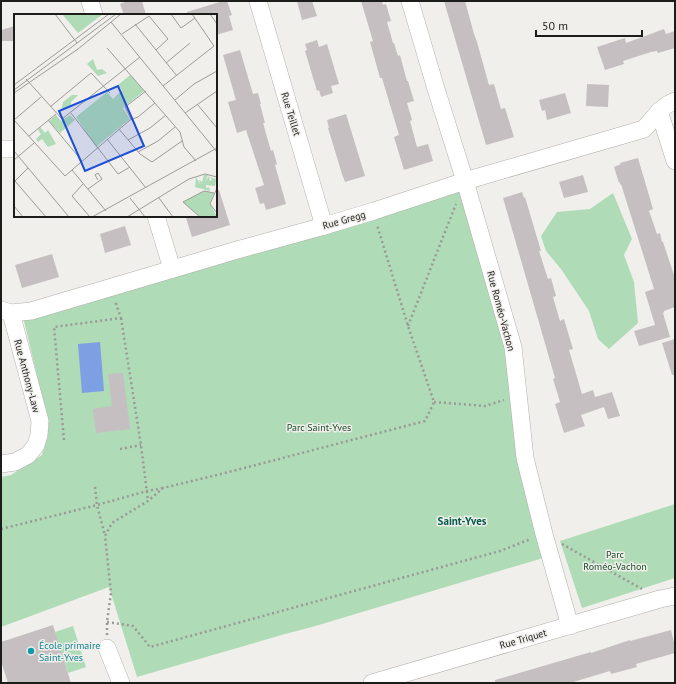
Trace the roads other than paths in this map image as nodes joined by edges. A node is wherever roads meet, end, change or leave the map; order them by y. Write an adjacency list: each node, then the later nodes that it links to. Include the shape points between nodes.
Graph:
1 (90, 1): 4 (street)
2 (258, 1): 12 (street, Rue Teillet)
3 (410, 1): 10 (street, Rue Roméo-Vachon)
4 (94, 14)
5 (675, 101): 6 (street, Rue Gregg)
6 (659, 111): 9 (street); 10 (street, Rue Gregg, via 644,130)
7 (1, 149): 8 (street)
8 (14, 149)
9 (675, 161)
10 (465, 181): 12 (street, Rue Gregg); 17 (street, Rue Roméo-Vachon, via 513,347 525,458)
11 (156, 217): 13 (street)
12 (324, 226): 13 (street, Rue Gregg)
13 (172, 269): 14 (street, Rue Gregg, via 31,311)
14 (6, 311): 15 (street, Rue Anthony-Law, via 40,421 36,445 28,455 15,462)
15 (1, 464)
16 (668, 598): 17 (street, Rue Triquet)
17 (570, 626): 20 (street, Rue Triquet)
18 (107, 648): 19 (street)
19 (121, 683)
20 (372, 683)

